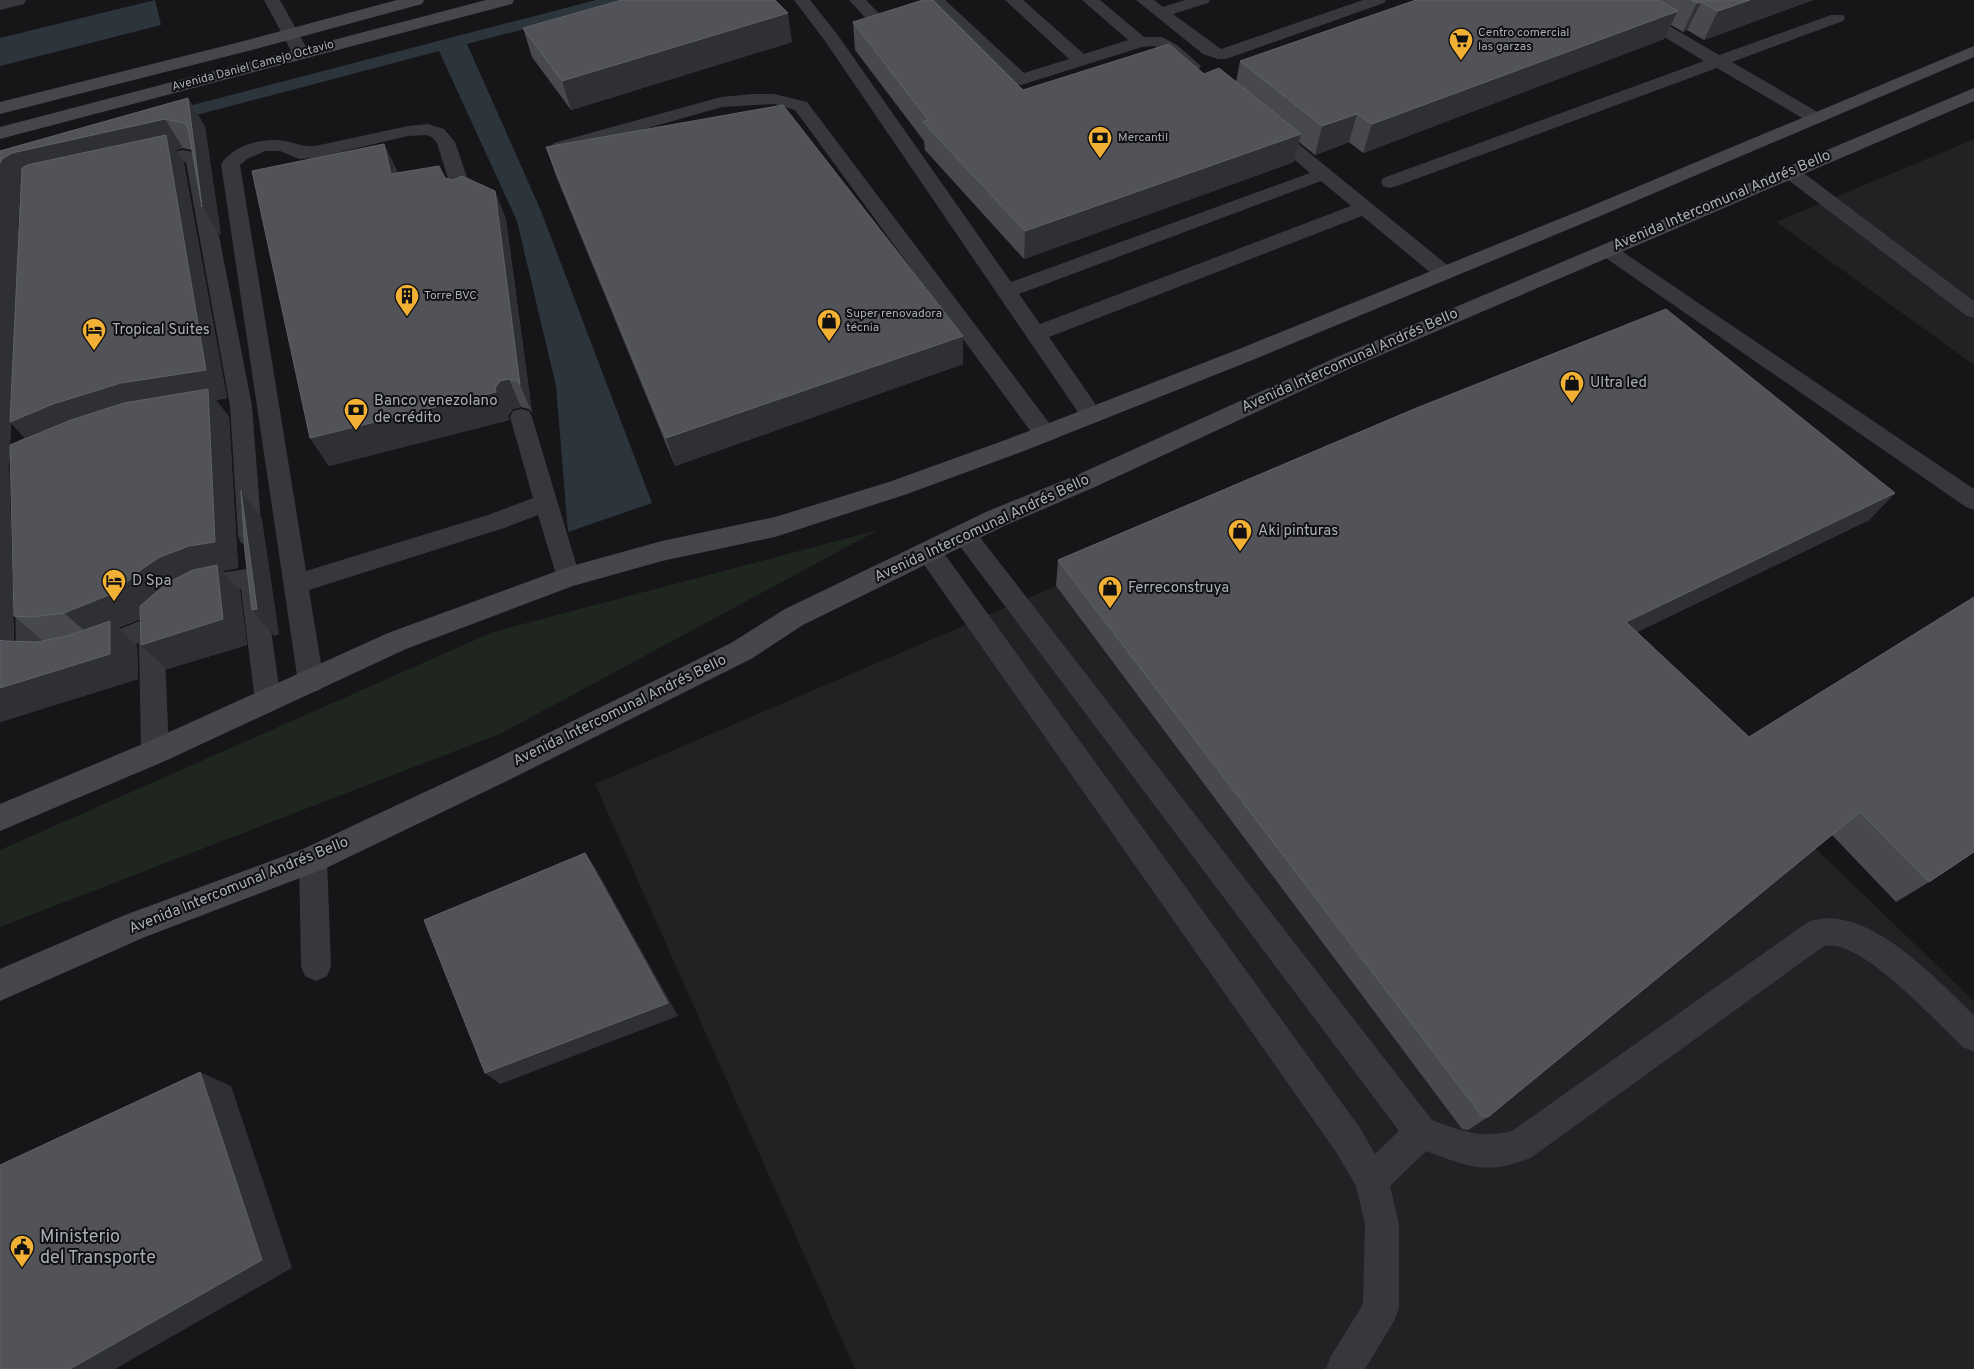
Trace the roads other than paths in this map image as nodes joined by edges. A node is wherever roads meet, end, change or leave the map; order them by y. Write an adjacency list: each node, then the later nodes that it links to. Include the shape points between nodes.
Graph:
1 (18, 0): 14 (street)
2 (272, 0): 21 (street)
3 (416, 0): 21 (main road, Avenida Daniel Camejo Octavio)
4 (506, 0): 24 (main road, Avenida Daniel Camejo Octavio)
5 (802, 0): 42 (lane, via 839,35)
6 (857, 0): 19 (lane)
7 (960, 0): 15 (lane)
8 (1013, 0): 25 (lane)
9 (1090, 0): 22 (lane)
10 (1144, 0): 16 (lane)
11 (1202, 0): 16 (lane)
12 (1378, 0): 16 (lane, via 1226,54 1209,50)
13 (1614, 0): 26 (lane)
14 (0, 4)
15 (934, 5): 25 (lane, via 1021,80)
16 (1161, 13)
17 (898, 18): 19 (lane)
18 (1837, 18): 26 (lane)
19 (880, 24): 20 (lane)
20 (864, 28)
21 (289, 33): 24 (street); 29 (main road, Avenida Daniel Camejo Octavio)
22 (1140, 42): 25 (lane); 27 (lane, via 1156,41)
23 (1974, 51): 31 (main road)
24 (301, 54): 32 (main road, Avenida Daniel Camejo Octavio)
25 (1081, 61)
26 (1720, 61): 31 (lane); 37 (lane)
27 (1202, 74)
28 (1974, 94): 35 (main road, Avenida Intercomunal Andrés Bello)
29 (0, 108)
30 (1255, 118): 36 (lane)
31 (1815, 118): 41 (main road)
32 (0, 133)
33 (560, 147): 47 (lane, via 721,102 774,100 801,106)
34 (127, 169): 54 (lane, via 183,156 195,158)
35 (1790, 172): 40 (main road, Avenida Intercomunal Andrés Bello); 43 (lane)
36 (1324, 174): 39 (lane); 42 (lane)
37 (1390, 182)
38 (466, 201): 55 (lane, via 446,142 438,133 428,129 314,152 299,153 283,146 263,146 240,155 230,164)
39 (1365, 208): 41 (lane); 44 (lane)
40 (1607, 250): 48 (lane); 50 (main road, Avenida Intercomunal Andrés Bello, via 1345,362)
41 (1444, 273): 45 (main road)
42 (1006, 291): 44 (lane)
43 (1974, 311)
44 (1036, 334): 45 (lane)
45 (1092, 415): 47 (main road)
46 (521, 417): 49 (lane)
47 (1045, 434): 53 (main road, via 898,488 775,527 662,551)
48 (1974, 501)
49 (546, 502): 53 (lane); 55 (lane, via 496,522)
50 (964, 534): 51 (main road, Avenida Intercomunal Andrés Bello); 65 (lane)
51 (929, 552): 61 (main road, Avenida Intercomunal Andrés Bello, via 794,617 741,651); 66 (lane, via 1348,1140)
52 (27, 574): 56 (lane, via 29,652 62,655 95,650)
53 (568, 577): 57 (main road, via 397,641)
54 (253, 578): 56 (lane, via 213,584 194,592); 58 (lane)
55 (296, 584): 57 (lane)
56 (151, 628): 59 (lane)
57 (311, 682): 58 (main road)
58 (268, 701): 59 (main road)
59 (155, 752): 60 (main road)
60 (0, 818)
61 (313, 859): 62 (lane); 63 (main road, Avenida Intercomunal Andrés Bello, via 136,926)
62 (316, 966)
63 (0, 985)
64 (1974, 1036): 65 (lane, via 1896,965 1871,948 1848,934 1818,932 1520,1145 1495,1152 1469,1150)
65 (1421, 1133): 66 (lane)
66 (1372, 1180): 67 (lane, via 1382,1224 1381,1308)
67 (1344, 1369)

